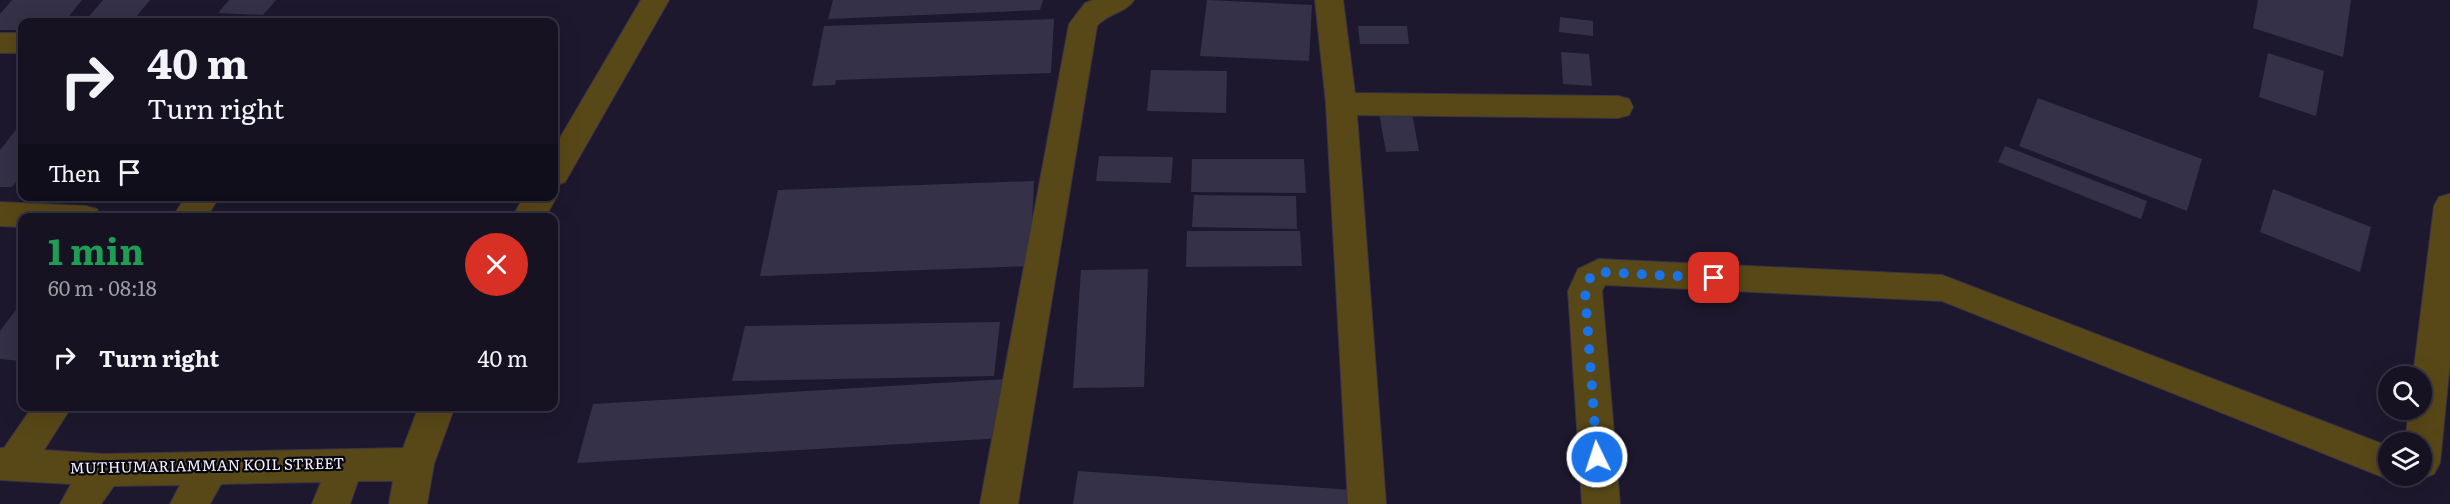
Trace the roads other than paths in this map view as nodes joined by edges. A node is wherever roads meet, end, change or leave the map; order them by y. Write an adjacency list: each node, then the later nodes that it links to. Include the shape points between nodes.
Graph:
1 (655, 0): 8 (street)
2 (1120, 0): 25 (street, via 1095,10 1083,24)
3 (1329, 0): 6 (street)
4 (0, 43): 5 (street)
5 (18, 43)
6 (1341, 104): 7 (street); 26 (street)
7 (1617, 107)
8 (558, 167)
9 (2450, 206): 14 (street)
10 (0, 214): 11 (street)
11 (18, 215)
12 (50, 411): 16 (street)
13 (435, 411): 17 (street)
14 (2424, 432)
15 (2378, 458): 27 (street, via 1942,288 1599,272 1590,278 1585,291)
16 (7, 464): 20 (street, MUTHUMARIAMMAN KOIL STREET)
17 (415, 464): 18 (street, MUTHUMARIAMMAN KOIL STREET); 24 (street)
18 (346, 465): 19 (street, MUTHUMARIAMMAN KOIL STREET); 23 (street)
19 (211, 468): 20 (street, MUTHUMARIAMMAN KOIL STREET); 22 (street)
20 (104, 470): 21 (street)
21 (79, 504)
22 (189, 504)
23 (330, 504)
24 (408, 504)
25 (999, 504)
26 (1366, 504)
27 (1601, 504)

